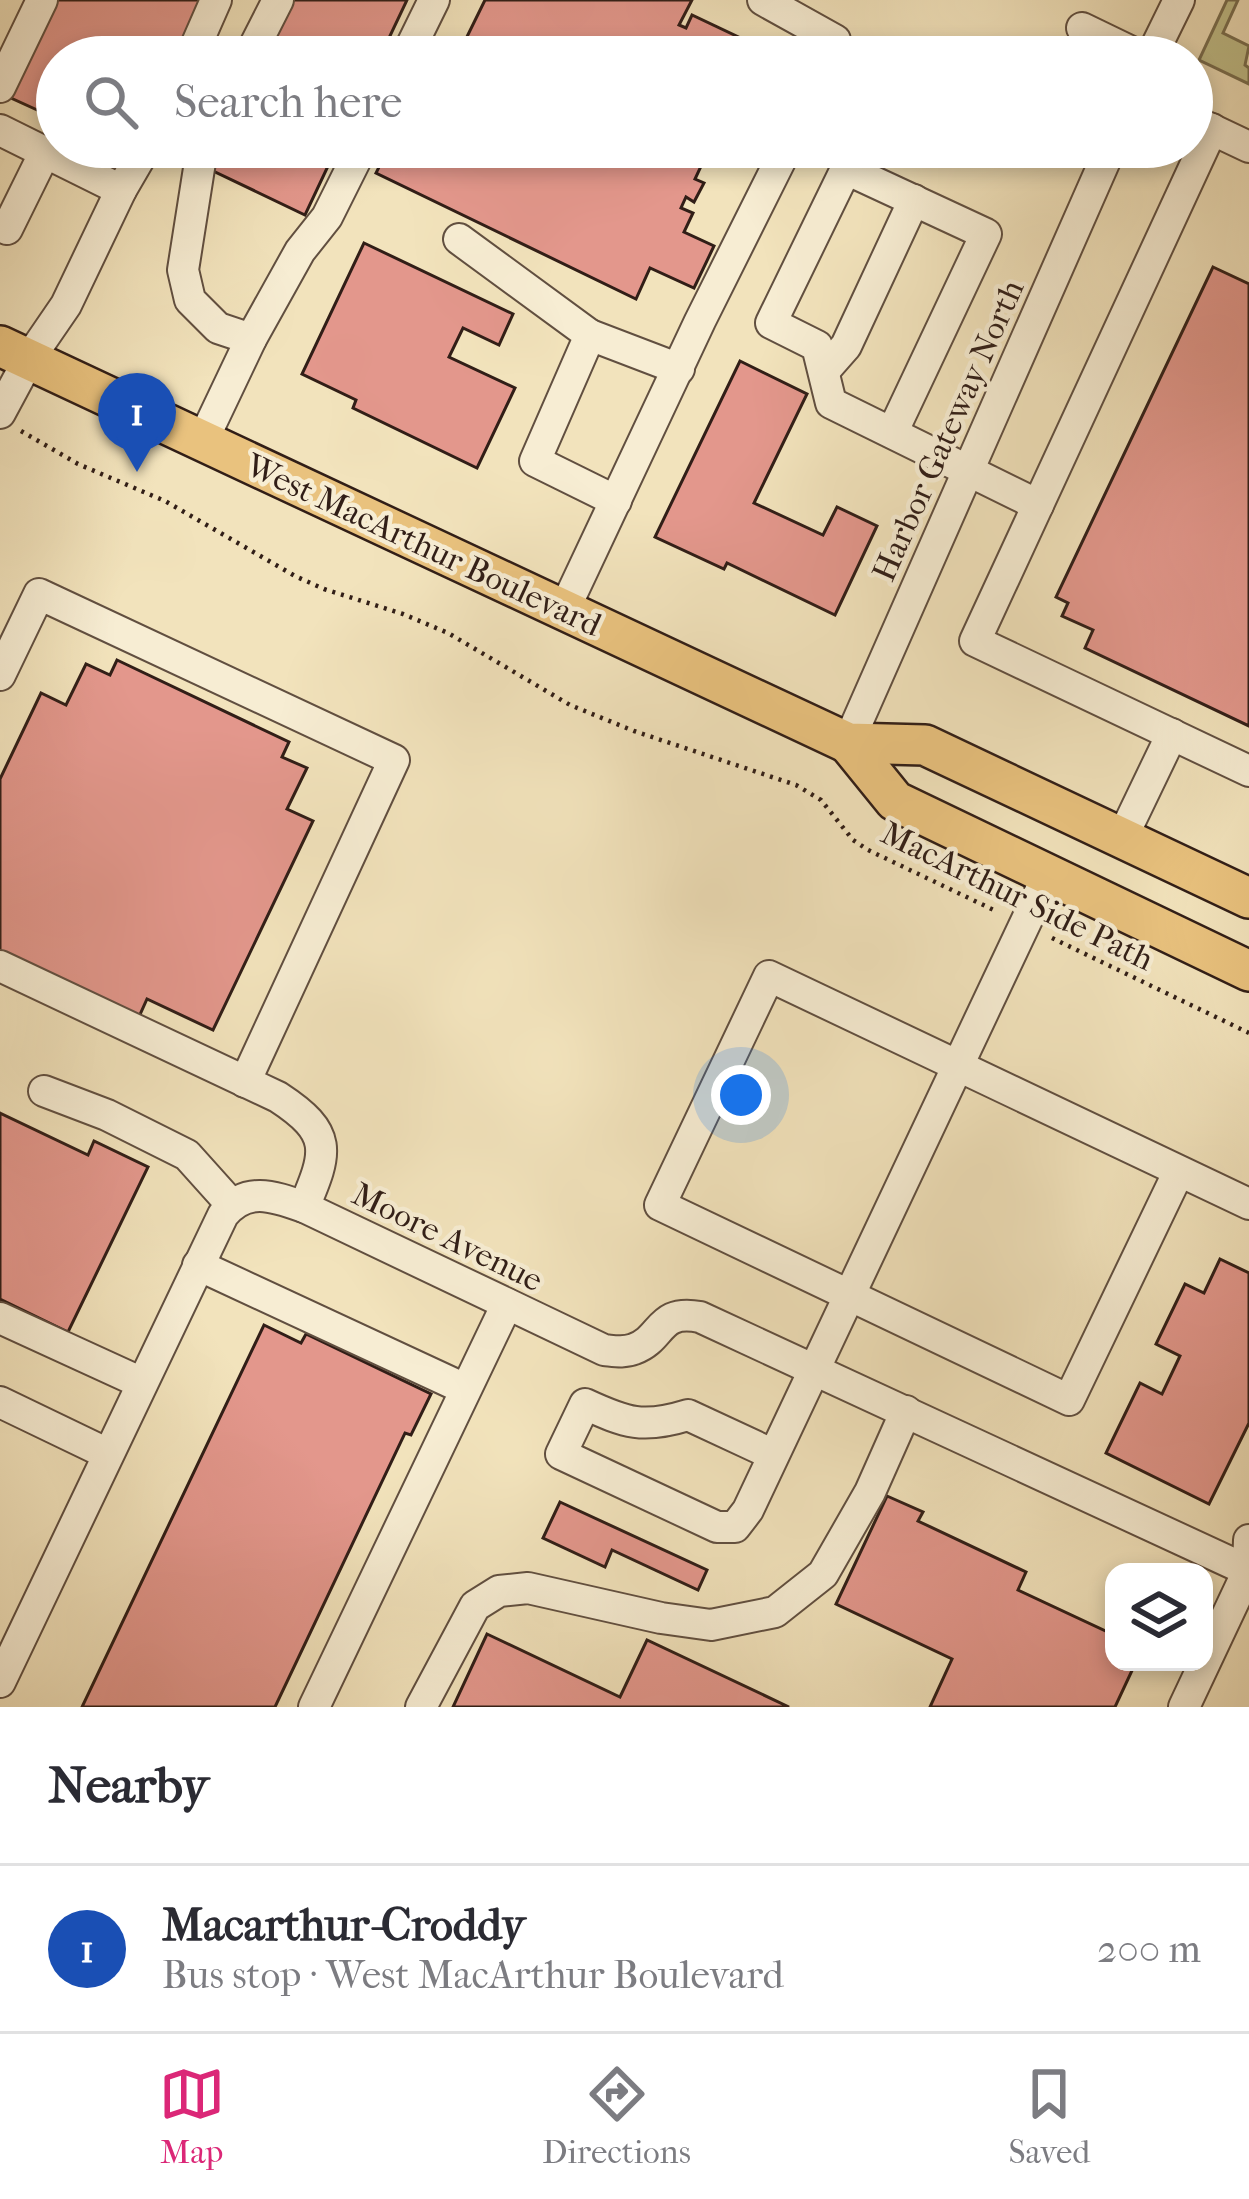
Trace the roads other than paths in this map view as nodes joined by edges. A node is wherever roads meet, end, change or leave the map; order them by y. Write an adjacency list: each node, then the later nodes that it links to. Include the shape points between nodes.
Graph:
1 (42, 0): 14 (street)
2 (217, 0): 8 (street)
3 (278, 0): 9 (street)
4 (434, 0): 10 (street)
5 (763, 0): 11 (street)
6 (1179, 0): 13 (street)
7 (1082, 28): 12 (street)
8 (201, 36)
9 (260, 36)
10 (416, 36)
11 (828, 36)
12 (1100, 36)
13 (1159, 36)
14 (0, 87)
15 (1213, 129): 17 (street)
16 (0, 130): 18 (street)
17 (1249, 147)
18 (36, 148)
19 (37, 168): 29 (street)
20 (77, 168): 27 (street)
21 (134, 168): 27 (street)
22 (199, 168): 32 (street, via 184,270 190,300 218,328)
23 (352, 168): 32 (street)
24 (776, 168): 34 (street)
25 (1102, 168): 39 (street, Harbor Gateway North)
26 (1183, 168): 41 (street)
27 (121, 190): 33 (street, via 66,305)
28 (914, 200): 35 (street, via 846,346); 35 (street, via 846,169 771,323 818,346); 37 (street, via 986,234)
29 (7, 230)
30 (459, 239): 31 (street)
31 (590, 335): 34 (street); 40 (street, via 535,461)
32 (251, 339): 38 (street)
33 (14, 352): 36 (street); 38 (main road, West MacArthur Boulevard)
34 (679, 369): 40 (street)
35 (824, 371): 37 (street, via 831,403)
36 (9, 421)
37 (892, 433): 39 (street)
38 (203, 440): 42 (main road, West MacArthur Boulevard)
39 (968, 470): 41 (street); 45 (street, Harbor Gateway North)
40 (616, 501): 42 (street)
41 (1039, 505): 44 (street, via 975,641)
42 (564, 610): 45 (main road, West MacArthur Boulevard)
43 (0, 675): 53 (street, via 39,594 394,760)
44 (1172, 734): 46 (street); 47 (street)
45 (848, 743): 47 (main road, West MacArthur Boulevard, via 925,745); 48 (main road, West MacArthur Boulevard, via 895,801)
46 (1249, 771)
47 (1122, 838): 49 (main road, West MacArthur Boulevard)
48 (1048, 875): 51 (main road, West MacArthur Boulevard); 52 (street)
49 (1249, 898)
50 (0, 966): 53 (street)
51 (1249, 971)
52 (958, 1066): 55 (street); 60 (street); 60 (street, via 769,976 660,1204)
53 (245, 1082): 57 (street, via 308,1117 319,1137 322,1165)
54 (44, 1091): 58 (street, via 187,1155)
55 (1179, 1171): 56 (street); 60 (street, via 1069,1400)
56 (1249, 1204)
57 (304, 1208): 58 (street, Moore Avenue, via 258,1194); 61 (street, Moore Avenue)
58 (227, 1209): 59 (street)
59 (198, 1265): 64 (street); 65 (street)
60 (850, 1296): 63 (street)
61 (507, 1304): 63 (street, Moore Avenue, via 604,1350 625,1352 684,1314); 65 (street)
62 (0, 1318): 64 (street)
63 (815, 1369): 67 (street); 69 (street)
64 (142, 1383): 68 (street)
65 (465, 1389): 73 (street)
66 (0, 1402): 68 (street)
67 (905, 1412): 71 (street); 74 (street, via 823,1574 775,1612 711,1625 528,1588 499,1591 475,1606)
68 (109, 1454): 72 (street)
69 (774, 1455): 69 (street, via 688,1415 638,1424 585,1404 561,1454 725,1528 742,1520)
70 (1249, 1540): 71 (street)
71 (1248, 1570): 75 (street)
72 (0, 1682)
73 (314, 1707)
74 (421, 1707)
75 (1184, 1707)

